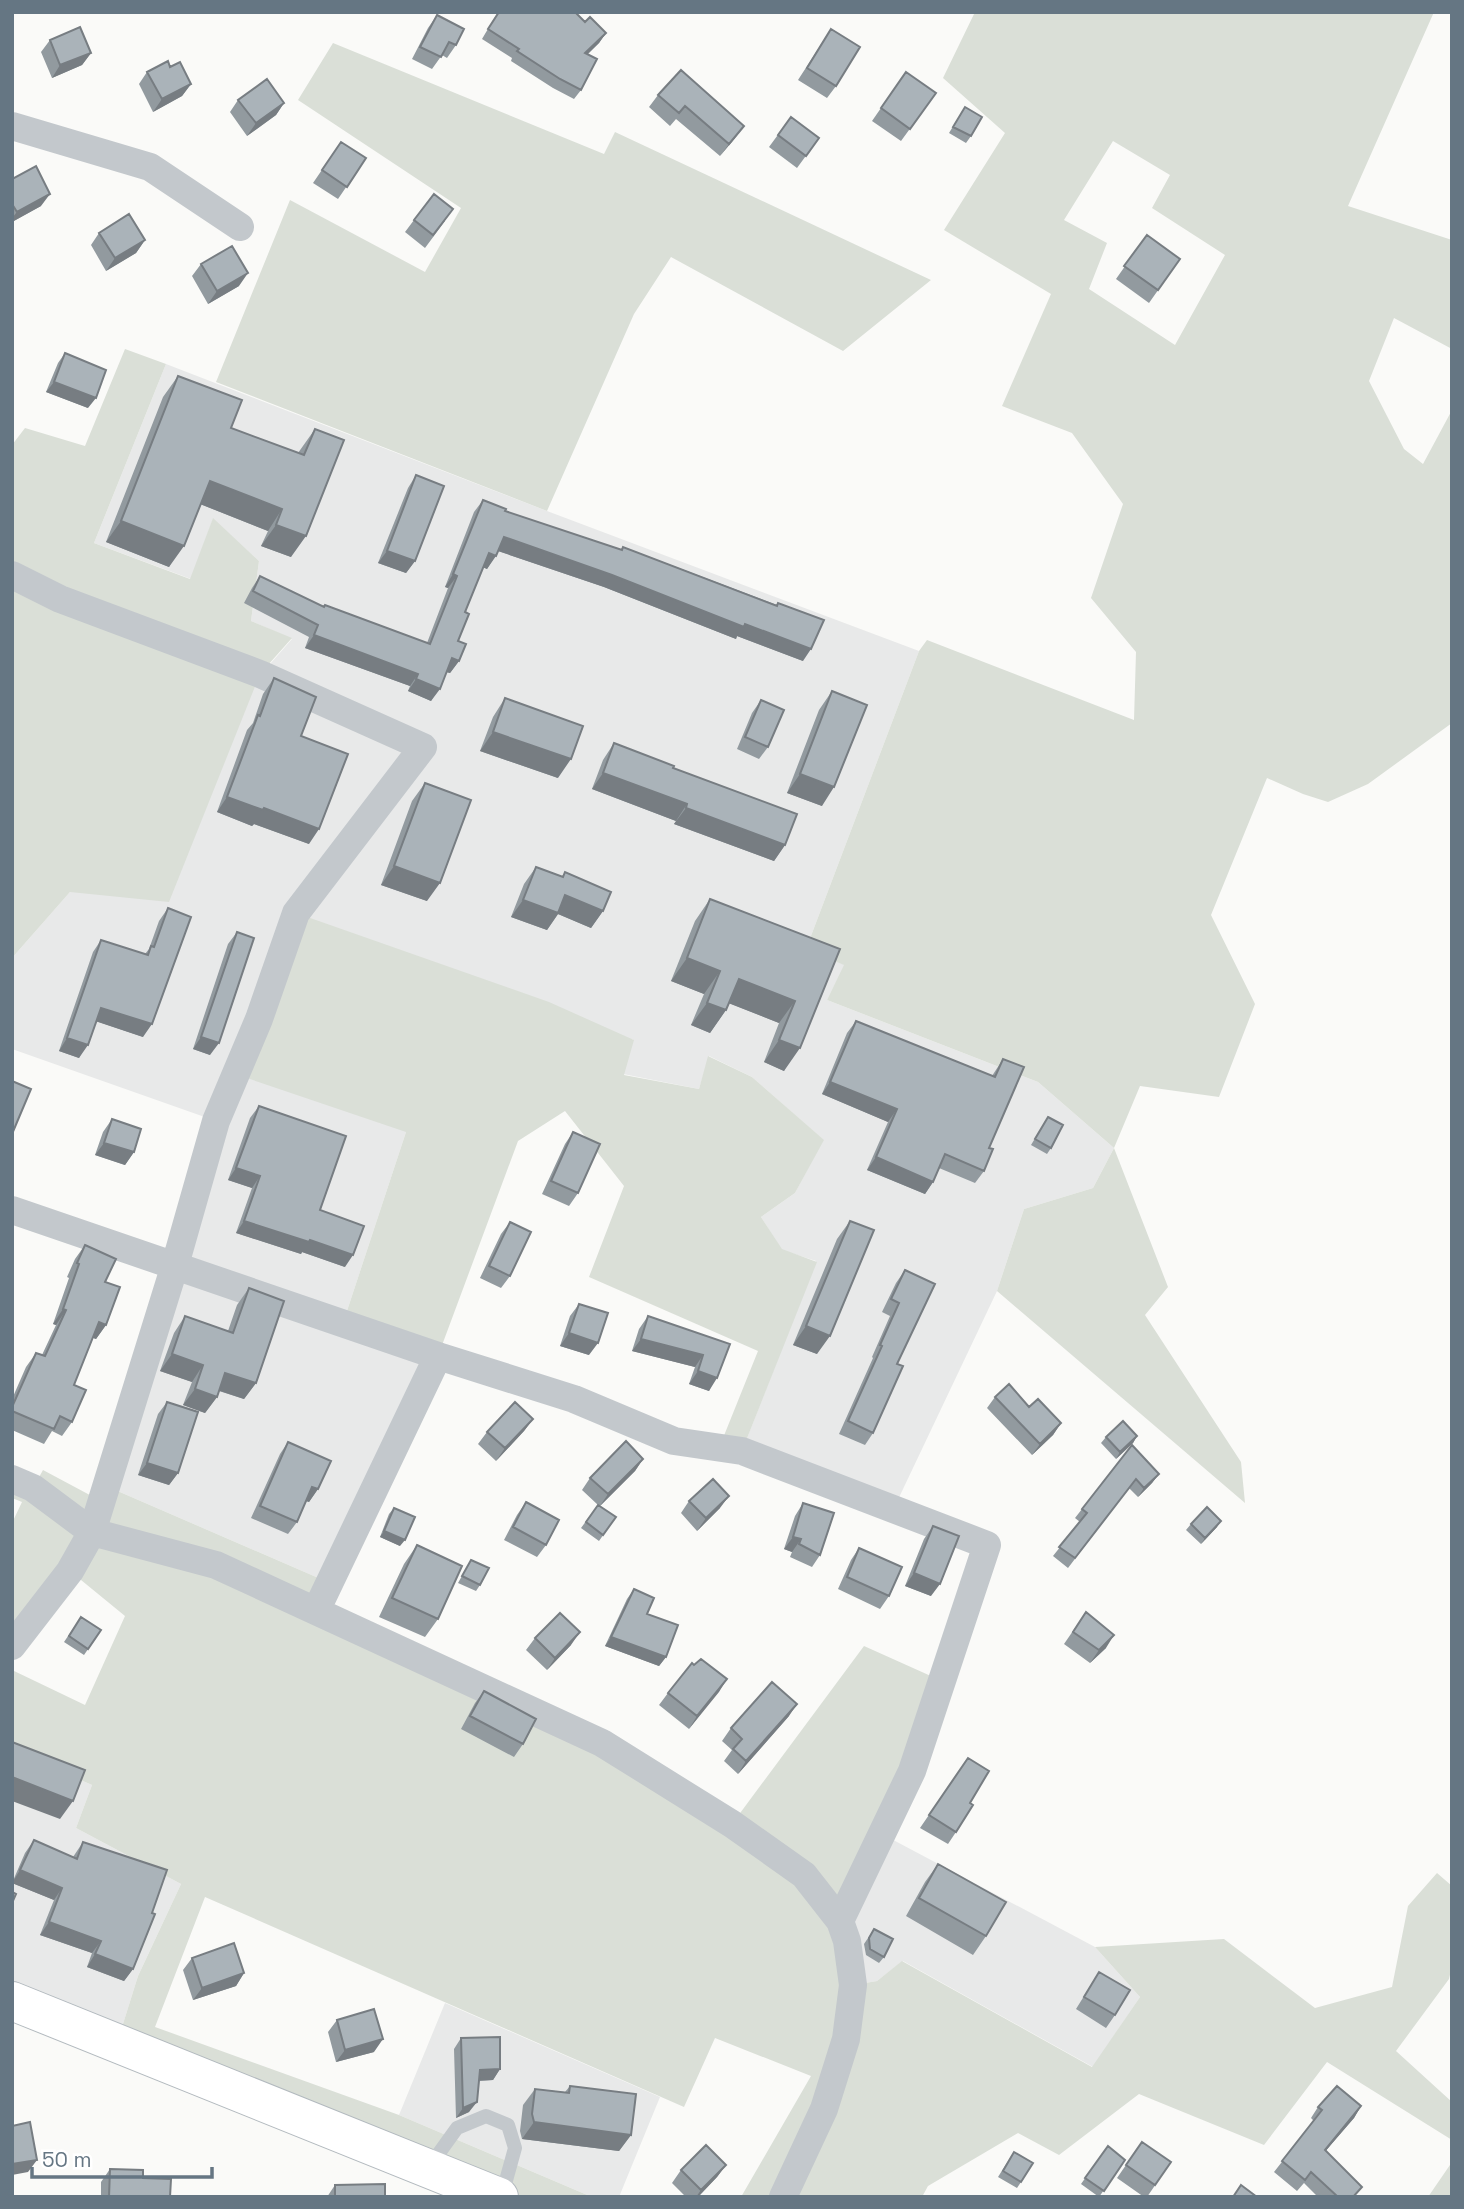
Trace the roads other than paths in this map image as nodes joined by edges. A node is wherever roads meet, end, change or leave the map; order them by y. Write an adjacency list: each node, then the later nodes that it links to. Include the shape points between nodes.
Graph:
1 (12, 126): 2 (street, via 150,167)
2 (240, 228)
3 (12, 575): 5 (street, via 60,599 260,674 424,747 296,913 259,1019 216,1121)
4 (12, 1210): 5 (street)
5 (175, 1265): 6 (street); 8 (street)
6 (438, 1356): 9 (street); 11 (street, via 574,1399 674,1441 742,1451 987,1545 912,1771)
7 (12, 1479): 8 (street, via 33,1488)
8 (92, 1531): 9 (street, via 216,1565); 10 (street, via 70,1571)
9 (316, 1611): 11 (street, via 602,1744 732,1824 804,1875)
10 (12, 1646)
11 (840, 1921): 15 (street, via 853,1985 846,2039 824,2109)
12 (12, 2001): 13 (main road)
13 (428, 2168): 14 (main road); 14 (lane, via 457,2128 486,2116 508,2125 515,2148)
14 (500, 2197)
15 (783, 2197)

